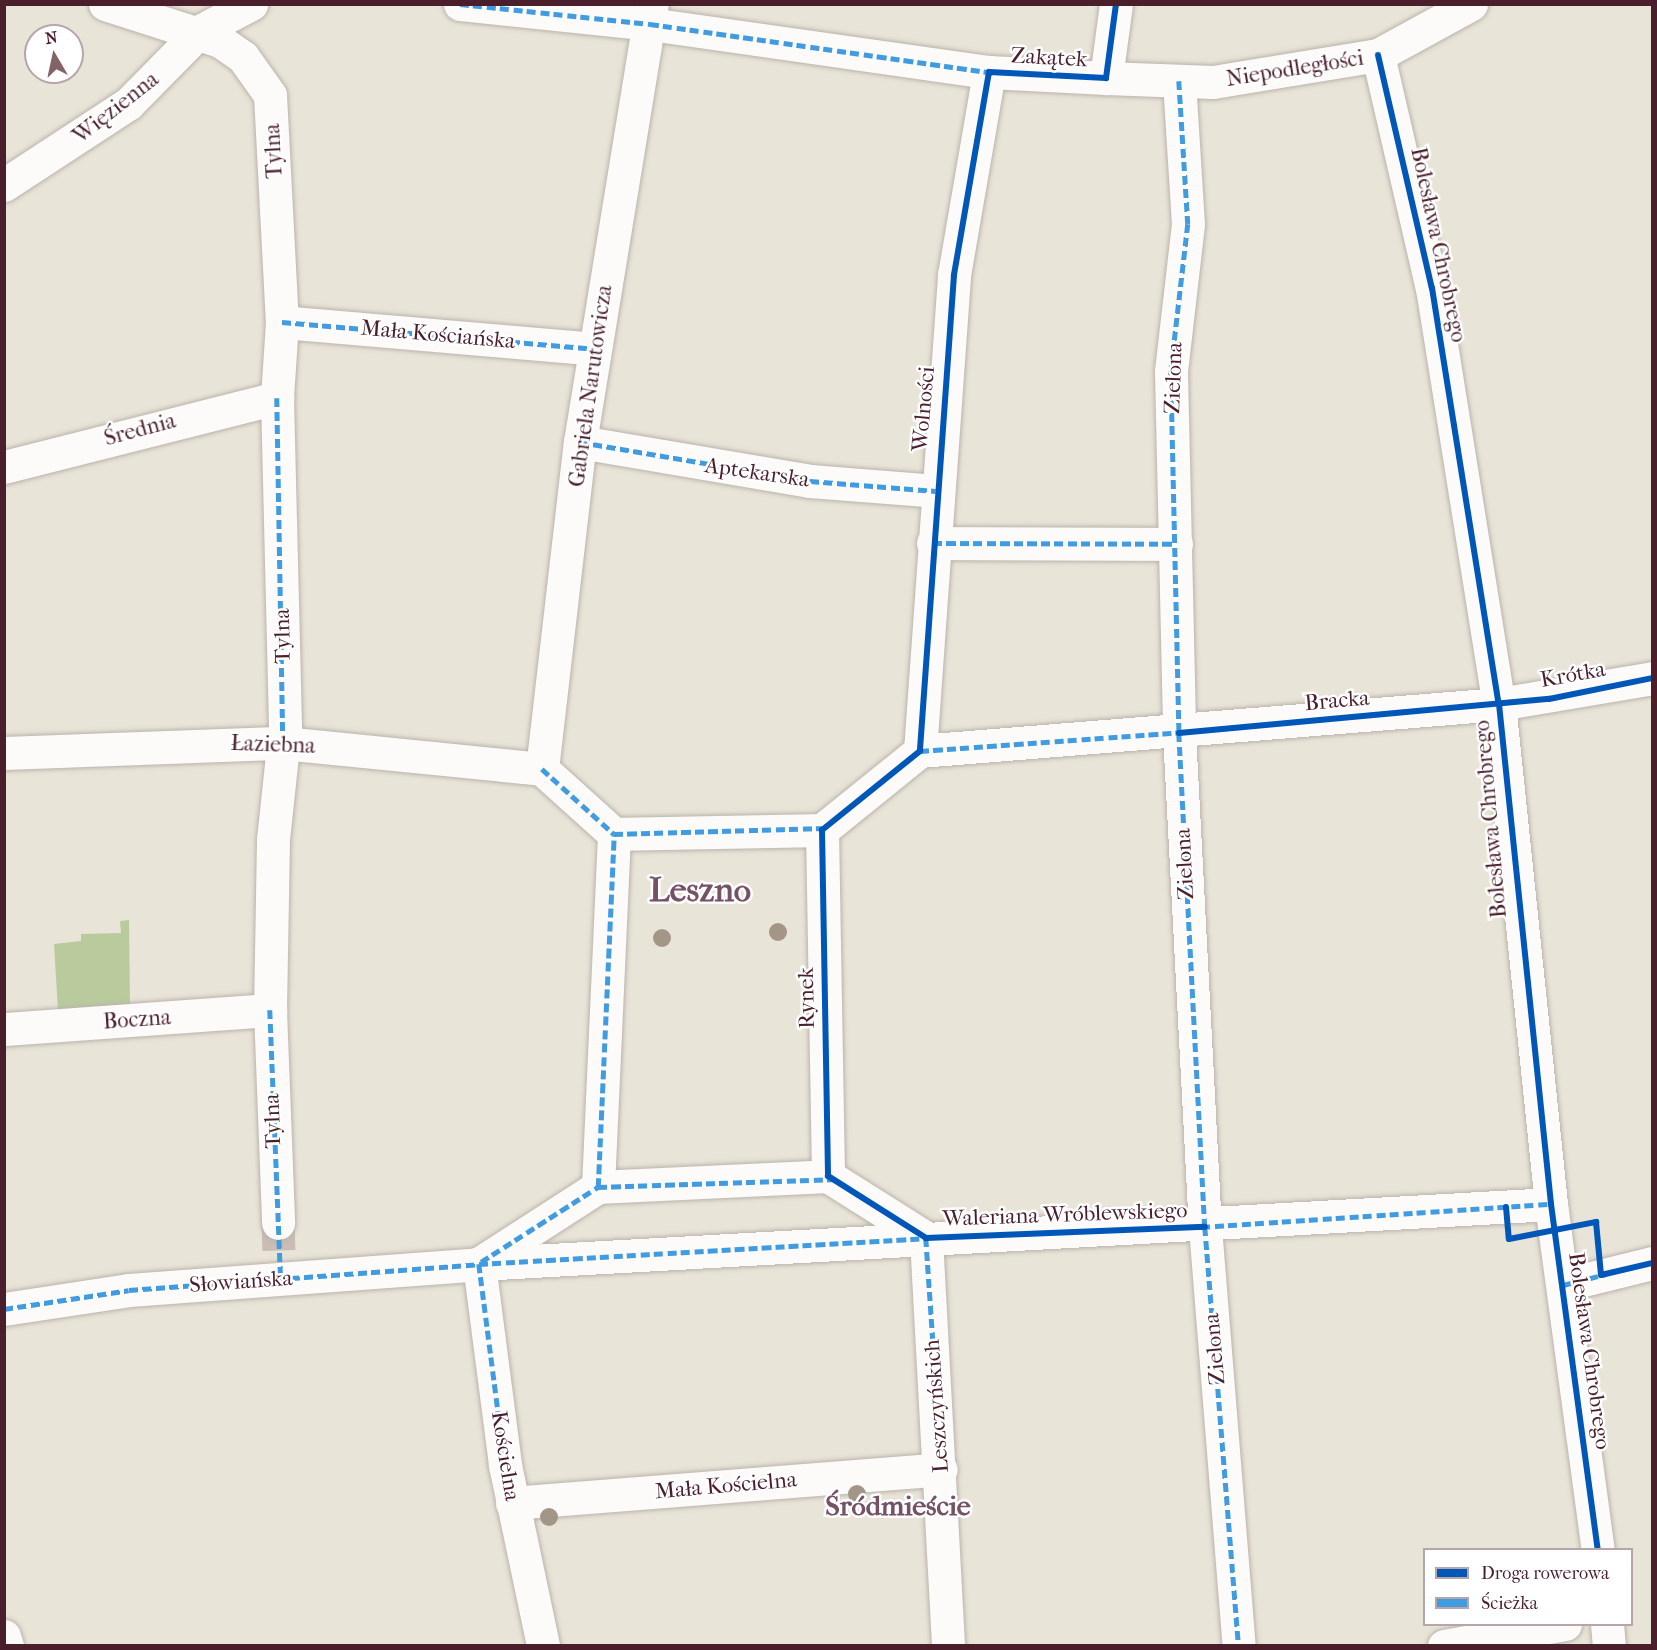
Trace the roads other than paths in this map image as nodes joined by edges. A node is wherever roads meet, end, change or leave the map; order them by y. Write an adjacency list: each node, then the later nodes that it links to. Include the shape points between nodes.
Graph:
1 (105, 4): 7 (street)
2 (251, 4): 7 (street, Więzienna)
3 (460, 4): 6 (street, Zakątek)
4 (1116, 4): 10 (street)
5 (1472, 4): 8 (street, Niepodległości)
6 (651, 14): 9 (street, Zakątek); 14 (street, Gabriela Narutowicza)
7 (200, 31): 12 (street, Więzienna, via 128,104); 13 (street, Tylna, via 243,57 270,95)
8 (1378, 55): 11 (street, Niepodległości, via 1258,77); 22 (street, Bolesława Chrobrego, via 1432,288)
9 (989, 72): 10 (street, Zakątek); 18 (street, Wolności, via 954,275)
10 (1106, 78): 11 (street, Niepodległości)
11 (1179, 81): 20 (street, Zielona, via 1188,224 1171,372)
12 (4, 185)
13 (282, 322): 14 (street, Mała Kościańska); 15 (street, Tylna)
14 (594, 349): 16 (street, Gabriela Narutowicza)
15 (277, 398): 17 (street, Średnia); 24 (street, Tylna)
16 (580, 442): 18 (street, Aptekarska, via 810,481); 27 (street, Gabriela Narutowicza)
17 (4, 467)
18 (936, 491): 19 (street, Wolności)
19 (933, 543): 20 (street); 25 (street, Wolności)
20 (1176, 544): 23 (street, Zielona)
21 (1653, 678): 22 (street, Krótka)
22 (1499, 704): 23 (street, Bracka); 34 (street, Bolesława Chrobrego)
23 (1179, 733): 25 (street, Bracka); 35 (street, Zielona)
24 (283, 742): 26 (street, Łaziebna); 27 (street, Łaziebna); 30 (street, Tylna, via 273,839)
25 (920, 751): 28 (street)
26 (4, 753)
27 (542, 769): 29 (street)
28 (822, 830): 29 (street); 32 (street, Rynek)
29 (614, 834): 33 (street)
30 (270, 1010): 31 (street, Boczna); 37 (street, Tylna)
31 (4, 1029)
32 (828, 1176): 33 (street); 36 (street)
33 (598, 1187): 39 (street)
34 (1551, 1204): 35 (street, Waleriana Wróblewskiego); 40 (street, Bolesława Chrobrego)
35 (1205, 1227): 36 (street, Waleriana Wróblewskiego); 51 (street, Zielona)
36 (926, 1238): 39 (street, Waleriana Wróblewskiego); 42 (street, Leszczyńskich)
37 (280, 1251): 39 (street, Słowiańska); 41 (street, Słowiańska, via 90,1294)
38 (1653, 1263): 40 (street)
39 (479, 1264): 43 (street, Kościelna)
40 (1563, 1285): 44 (street, Bolesława Chrobrego)
41 (4, 1309)
42 (941, 1469): 43 (street, Mała Kościelna); 50 (street, Leszczyńskich)
43 (512, 1503): 49 (street, Kościelna)
44 (1598, 1548)
45 (1554, 1626): 52 (street)
46 (1607, 1626): 53 (street)
47 (4, 1636): 48 (street)
48 (7, 1646)
49 (543, 1646)
50 (948, 1646)
51 (1239, 1646)
52 (1444, 1646)
53 (1609, 1646)

